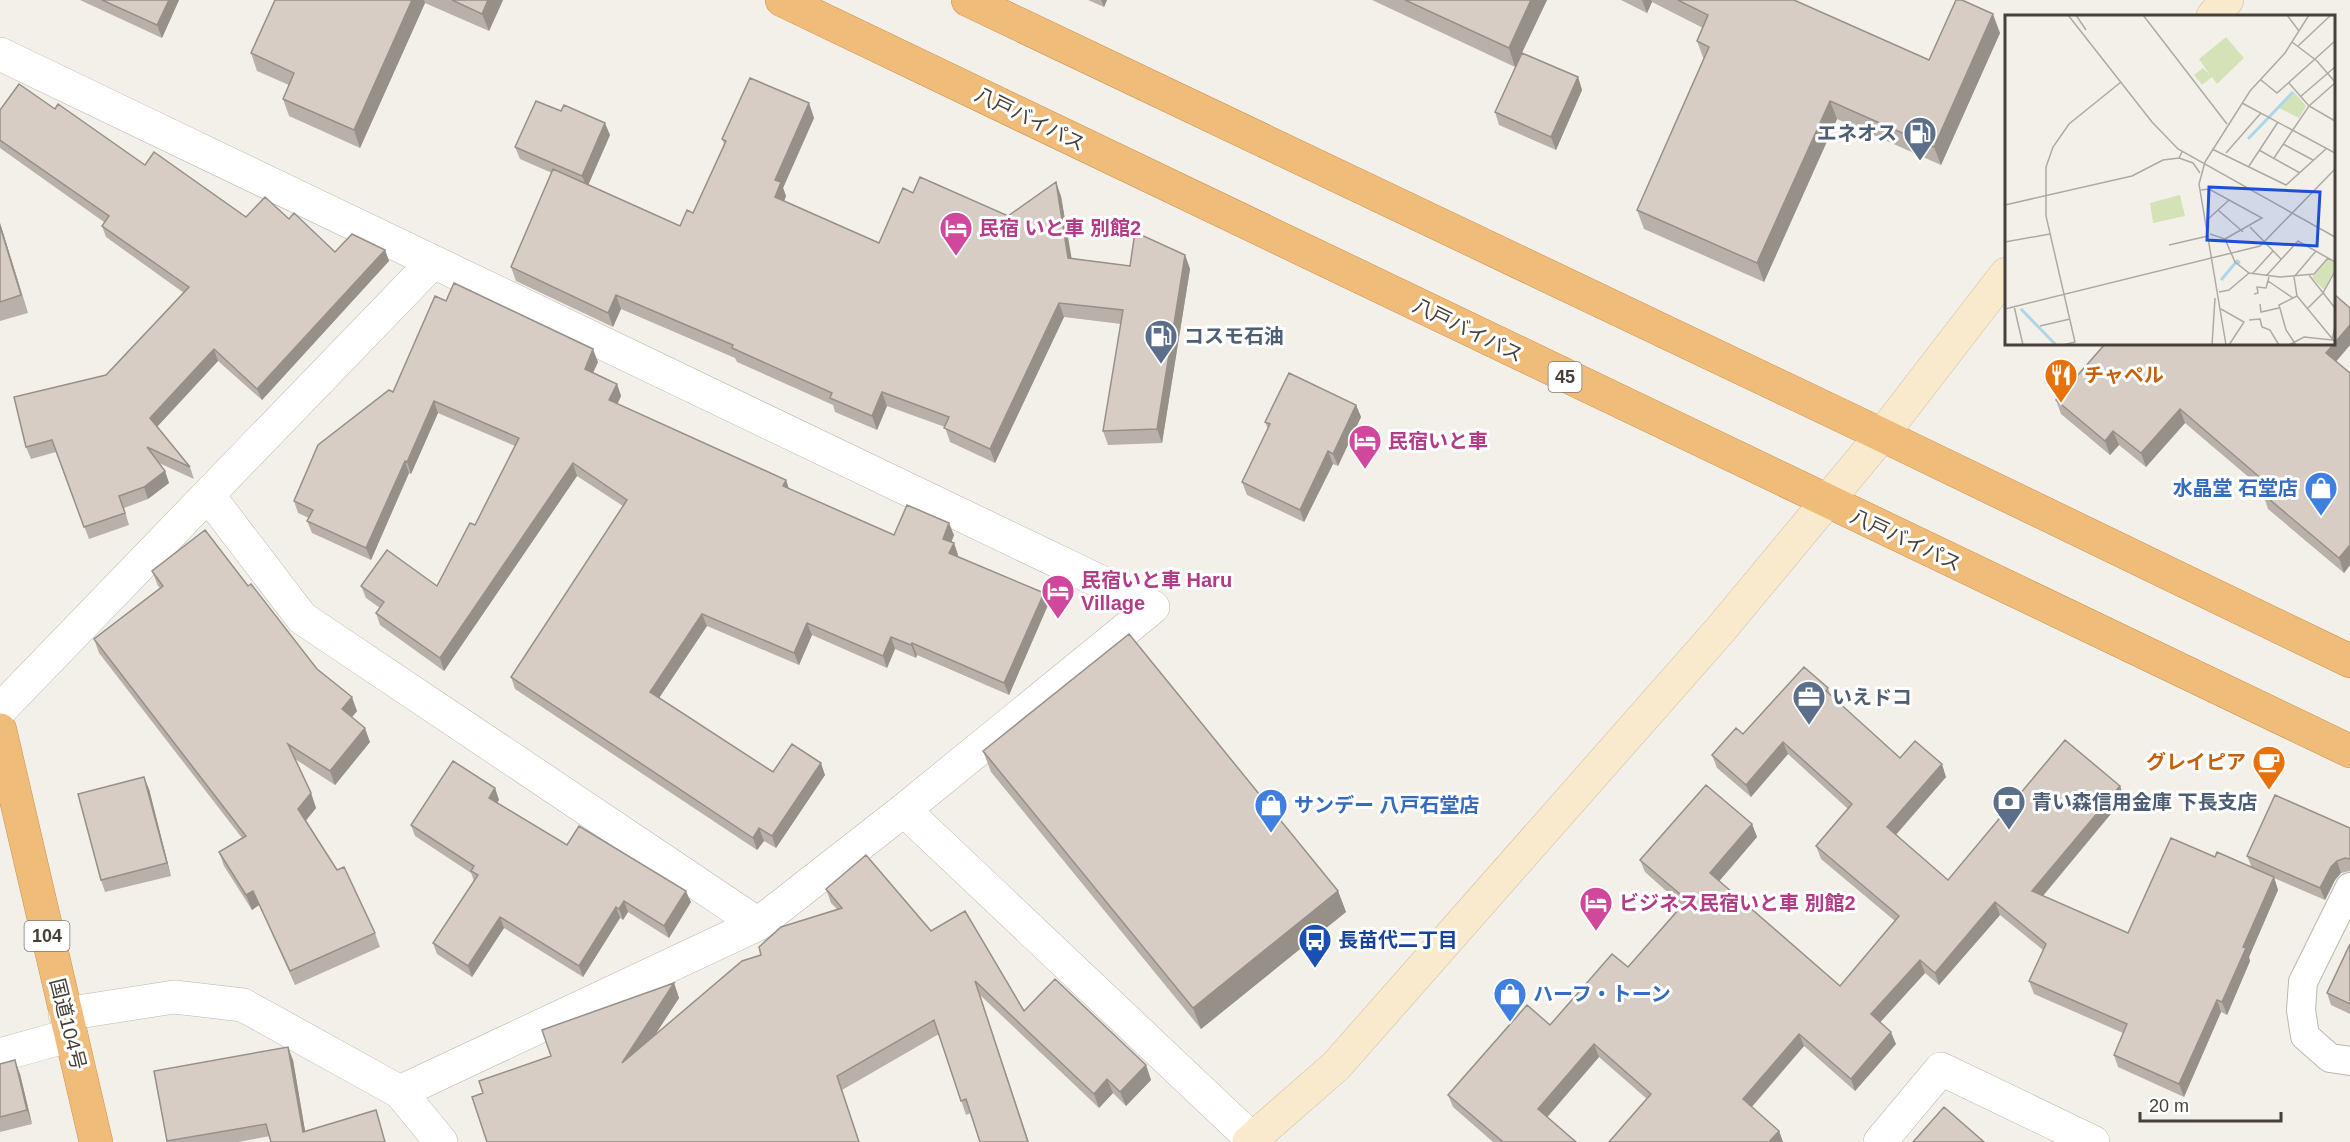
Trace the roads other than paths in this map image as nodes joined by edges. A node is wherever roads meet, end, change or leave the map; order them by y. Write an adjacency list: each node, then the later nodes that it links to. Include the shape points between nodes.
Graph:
1 (782, 0): 10 (highway, 八戸バイパス / 45)
2 (968, 0): 8 (highway)
3 (2227, 0): 4 (street)
4 (2214, 15)
5 (0, 54): 6 (street)
6 (432, 262): 9 (street); 15 (street, via 1153,607)
7 (2005, 277): 8 (street)
8 (1882, 435): 10 (street); 11 (highway)
9 (208, 495): 12 (street); 17 (street, via 302,618)
10 (1827, 503): 14 (highway, 八戸バイパス / 45); 22 (street, via 1336,1066)
11 (2350, 661)
12 (0, 710)
13 (0, 730): 18 (highway, 国道104号 / 104)
14 (2350, 751)
15 (904, 810): 17 (street); 22 (street)
16 (2350, 887): 20 (lane, via 2303,982 2301,1010 2306,1035 2330,1058)
17 (758, 924): 21 (street)
18 (68, 1024): 19 (street); 21 (street, via 174,997 243,1005); 23 (highway, 国道104号 / 104)
19 (0, 1055)
20 (2350, 1061)
21 (400, 1092): 24 (street)
22 (1252, 1141)
23 (96, 1142)
24 (441, 1142)
25 (1880, 1142): 26 (street, via 1941,1070)
26 (2093, 1142)

